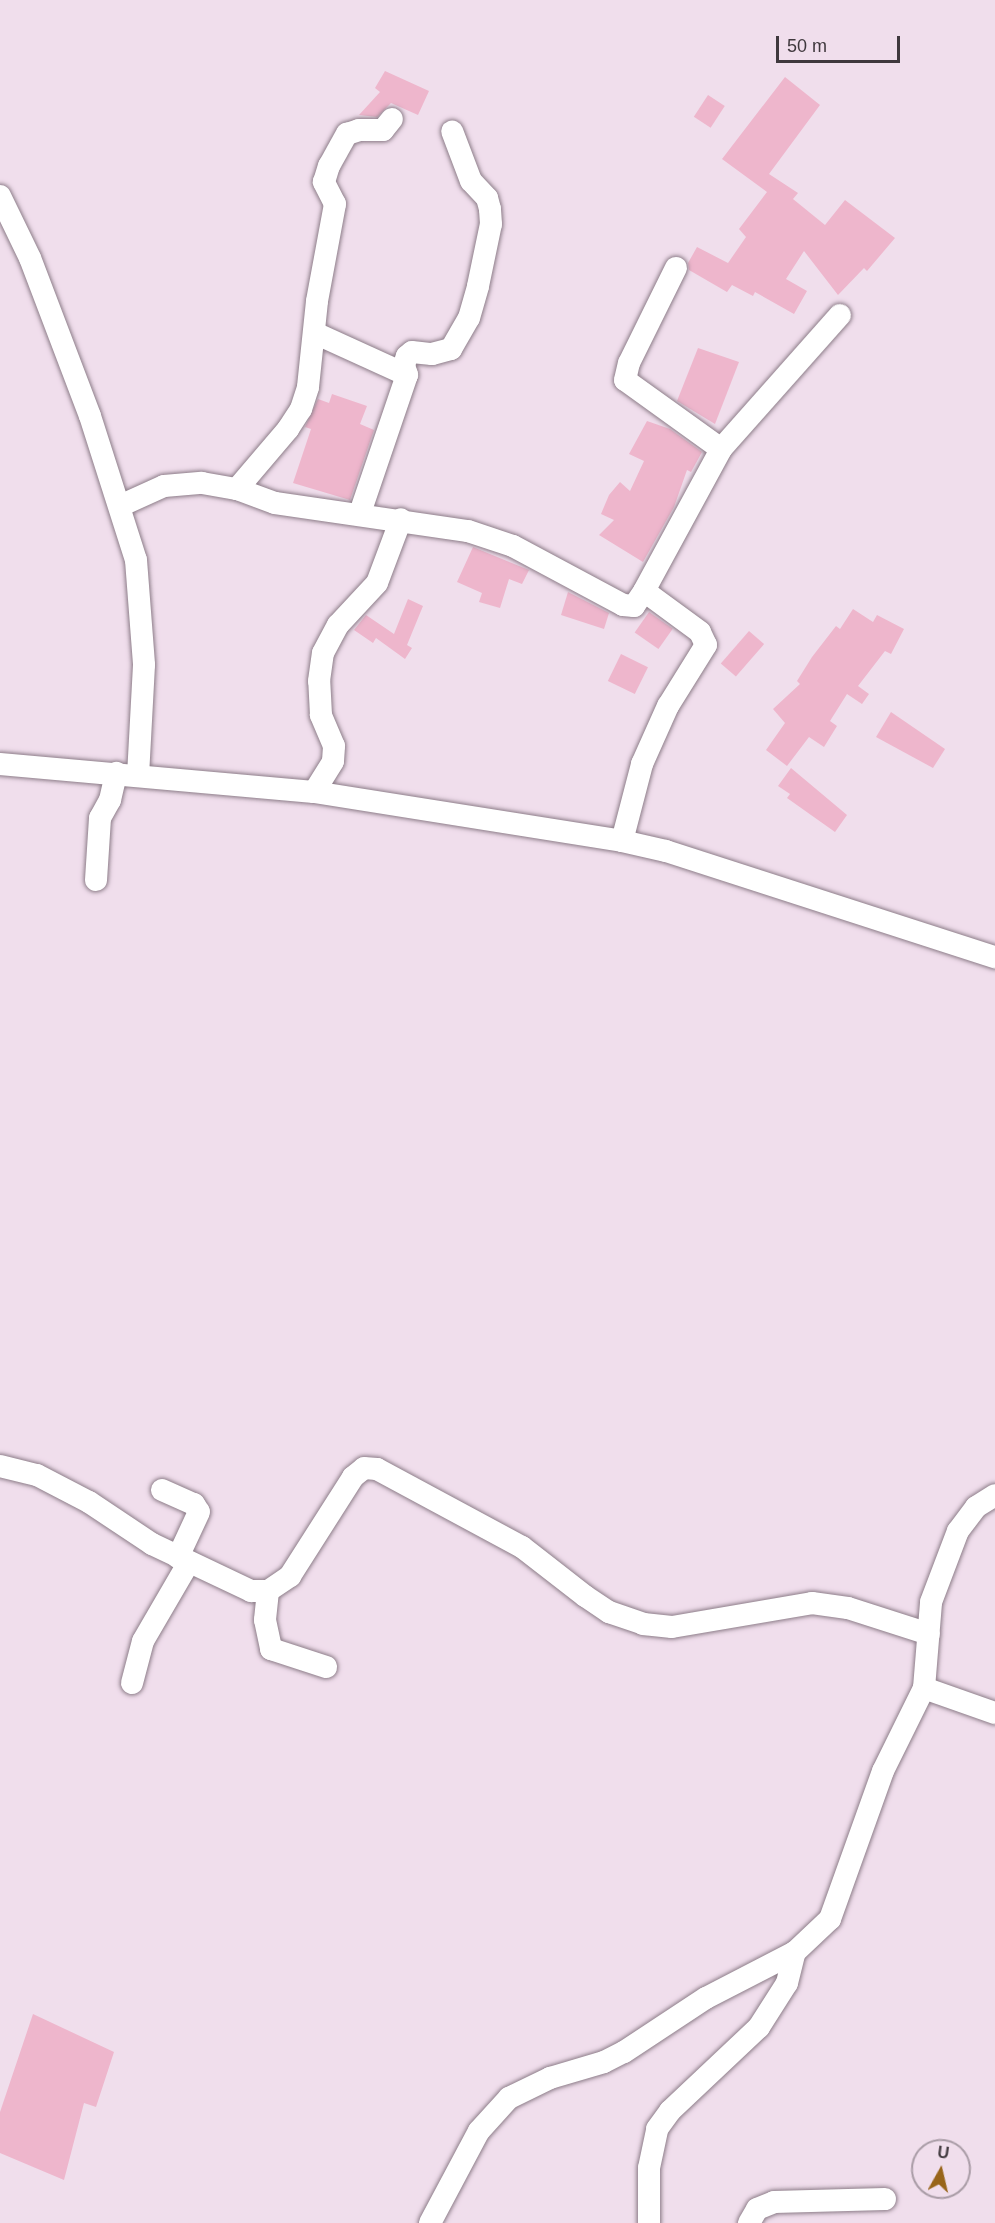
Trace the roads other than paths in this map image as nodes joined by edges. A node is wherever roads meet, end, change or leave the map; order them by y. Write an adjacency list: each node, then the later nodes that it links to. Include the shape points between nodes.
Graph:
1 (392, 120): 6 (street, via 383,130 347,134 326,172 324,182 335,204)
2 (452, 131): 7 (street, via 471,181 487,198 491,224 469,318 461,335 442,353 412,352 404,364)
3 (0, 195): 10 (street, via 30,258)
4 (676, 268): 8 (street, via 629,363 625,380)
5 (840, 315): 8 (street)
6 (315, 333): 7 (street); 9 (street, via 301,409 271,452)
7 (407, 375): 11 (street)
8 (721, 449): 13 (street)
9 (237, 489): 10 (street, via 182,482); 11 (street, via 275,503)
10 (122, 505): 15 (street, via 136,560 144,665)
11 (360, 513): 12 (street)
12 (401, 519): 13 (street, via 468,531 513,546 623,605 634,606); 16 (street, via 377,583 338,625 323,653 319,681 321,715 334,746 333,761)
13 (644, 591): 17 (street, via 700,632 706,645 668,706 642,764)
14 (0, 764): 15 (street)
15 (127, 775): 16 (street); 18 (street, via 100,818)
16 (314, 792): 17 (street)
17 (622, 841): 19 (street, via 666,850)
18 (96, 880)
19 (995, 957)
20 (0, 1466): 23 (street, via 37,1475 79,1496)
21 (162, 1490): 23 (street, via 194,1504 199,1512)
22 (995, 1495): 25 (street, via 976,1507 958,1531 931,1602)
23 (183, 1560): 24 (street, via 251,1591); 27 (street, via 143,1641)
24 (268, 1591): 25 (street, via 290,1576 353,1477 364,1468 377,1469 522,1547 609,1612 643,1624 672,1627 812,1603 848,1608); 26 (street, via 265,1620 271,1649)
25 (929, 1634): 28 (street)
26 (326, 1667)
27 (132, 1683)
28 (924, 1688): 29 (street); 30 (street, via 883,1771 839,1902 814,1938)
29 (995, 1713)
30 (795, 1952): 32 (street, via 787,1983 759,2027 670,2111 657,2129); 33 (street, via 706,1998 604,2062 550,2078 509,2098 478,2131)
31 (885, 2199): 34 (street, via 774,2202 757,2209)
32 (641, 2222)
33 (430, 2223)
34 (749, 2223)

